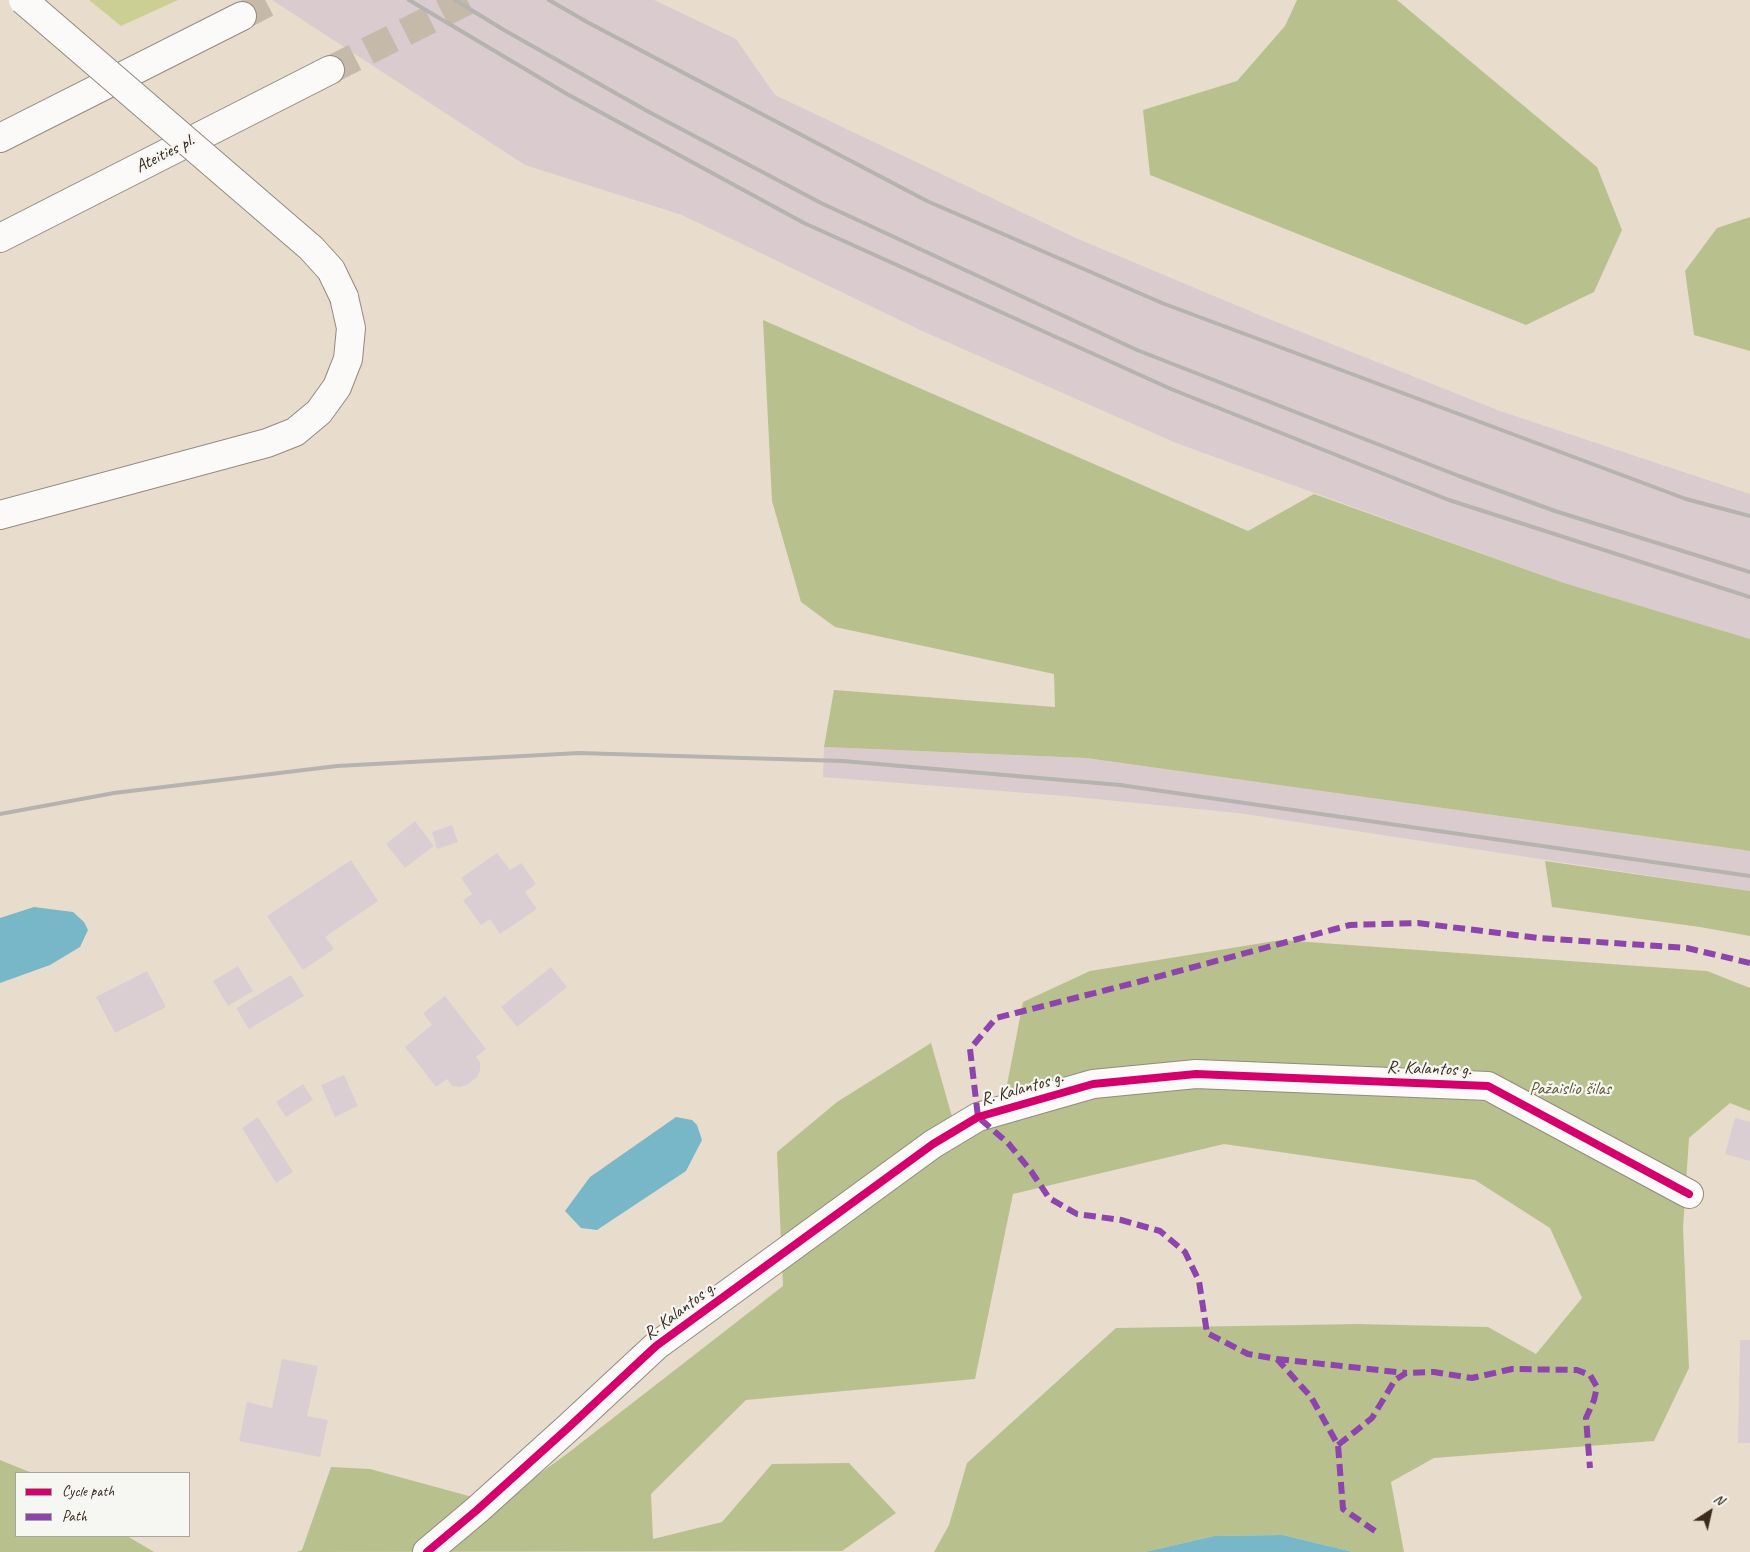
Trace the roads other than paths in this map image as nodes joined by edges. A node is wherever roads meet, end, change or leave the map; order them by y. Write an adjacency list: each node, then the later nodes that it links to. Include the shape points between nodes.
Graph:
1 (23, 0): 6 (main road, bridge, via 311,248 331,270 344,297 351,328 348,359 337,388 319,412 294,432 267,443)
2 (242, 16): 4 (main road)
3 (330, 70): 5 (main road, Ateities pl.)
4 (0, 138)
5 (0, 238)
6 (0, 515)
7 (1689, 1194): 8 (main road, R. Kalantos g., via 1488,1086 1196,1074 1093,1084 978,1117 933,1144 656,1346 541,1453)
8 (427, 1552)

